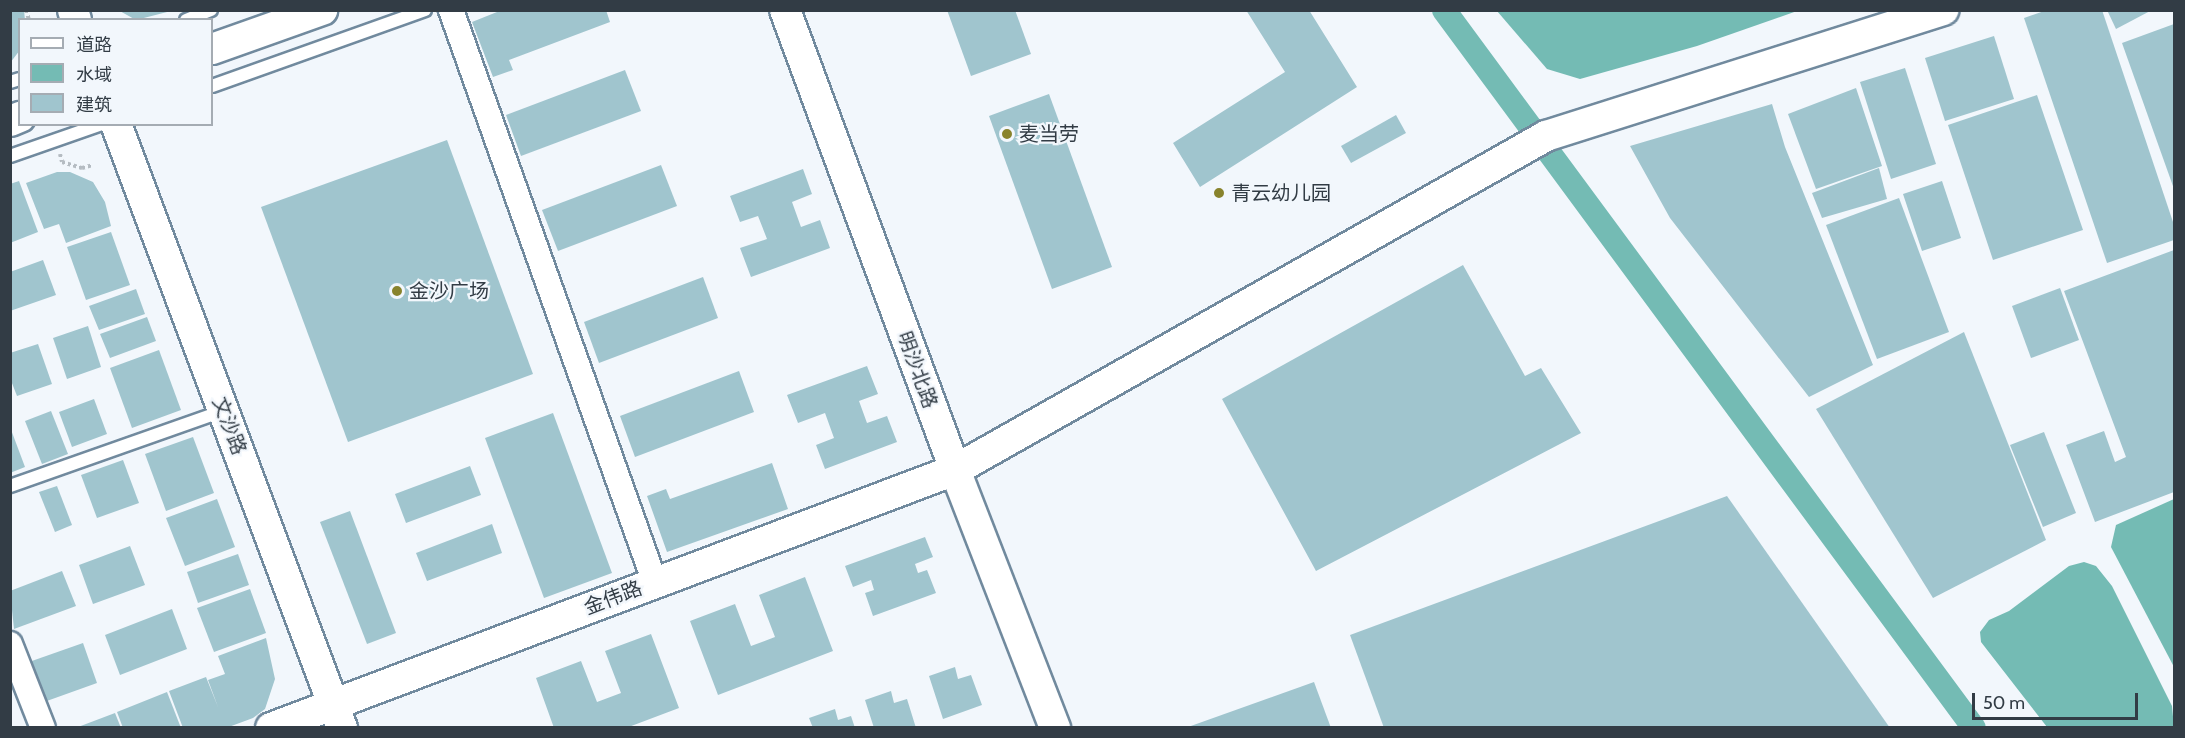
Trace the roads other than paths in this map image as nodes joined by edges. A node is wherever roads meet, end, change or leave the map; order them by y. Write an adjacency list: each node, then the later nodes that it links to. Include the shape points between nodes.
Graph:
1 (211, 10): 7 (lane)
2 (322, 10): 8 (street)
3 (425, 10): 9 (lane)
4 (452, 10): 16 (street)
5 (785, 10): 14 (street, 明沙北路)
6 (1943, 10): 14 (street, 金伟路, via 1536,141)
7 (191, 18)
8 (213, 49)
9 (213, 86)
10 (96, 126): 12 (lane)
11 (117, 126): 13 (street, 文沙路)
12 (10, 156)
13 (224, 411): 15 (lane); 18 (street, 文沙路)
14 (955, 470): 16 (street, 金伟路); 21 (street, 明沙北路)
15 (10, 486)
16 (655, 583): 18 (street, 金伟路)
17 (10, 644): 19 (street)
18 (337, 715): 20 (street, 金伟路)
19 (43, 728)
20 (271, 728)
21 (1055, 728)

